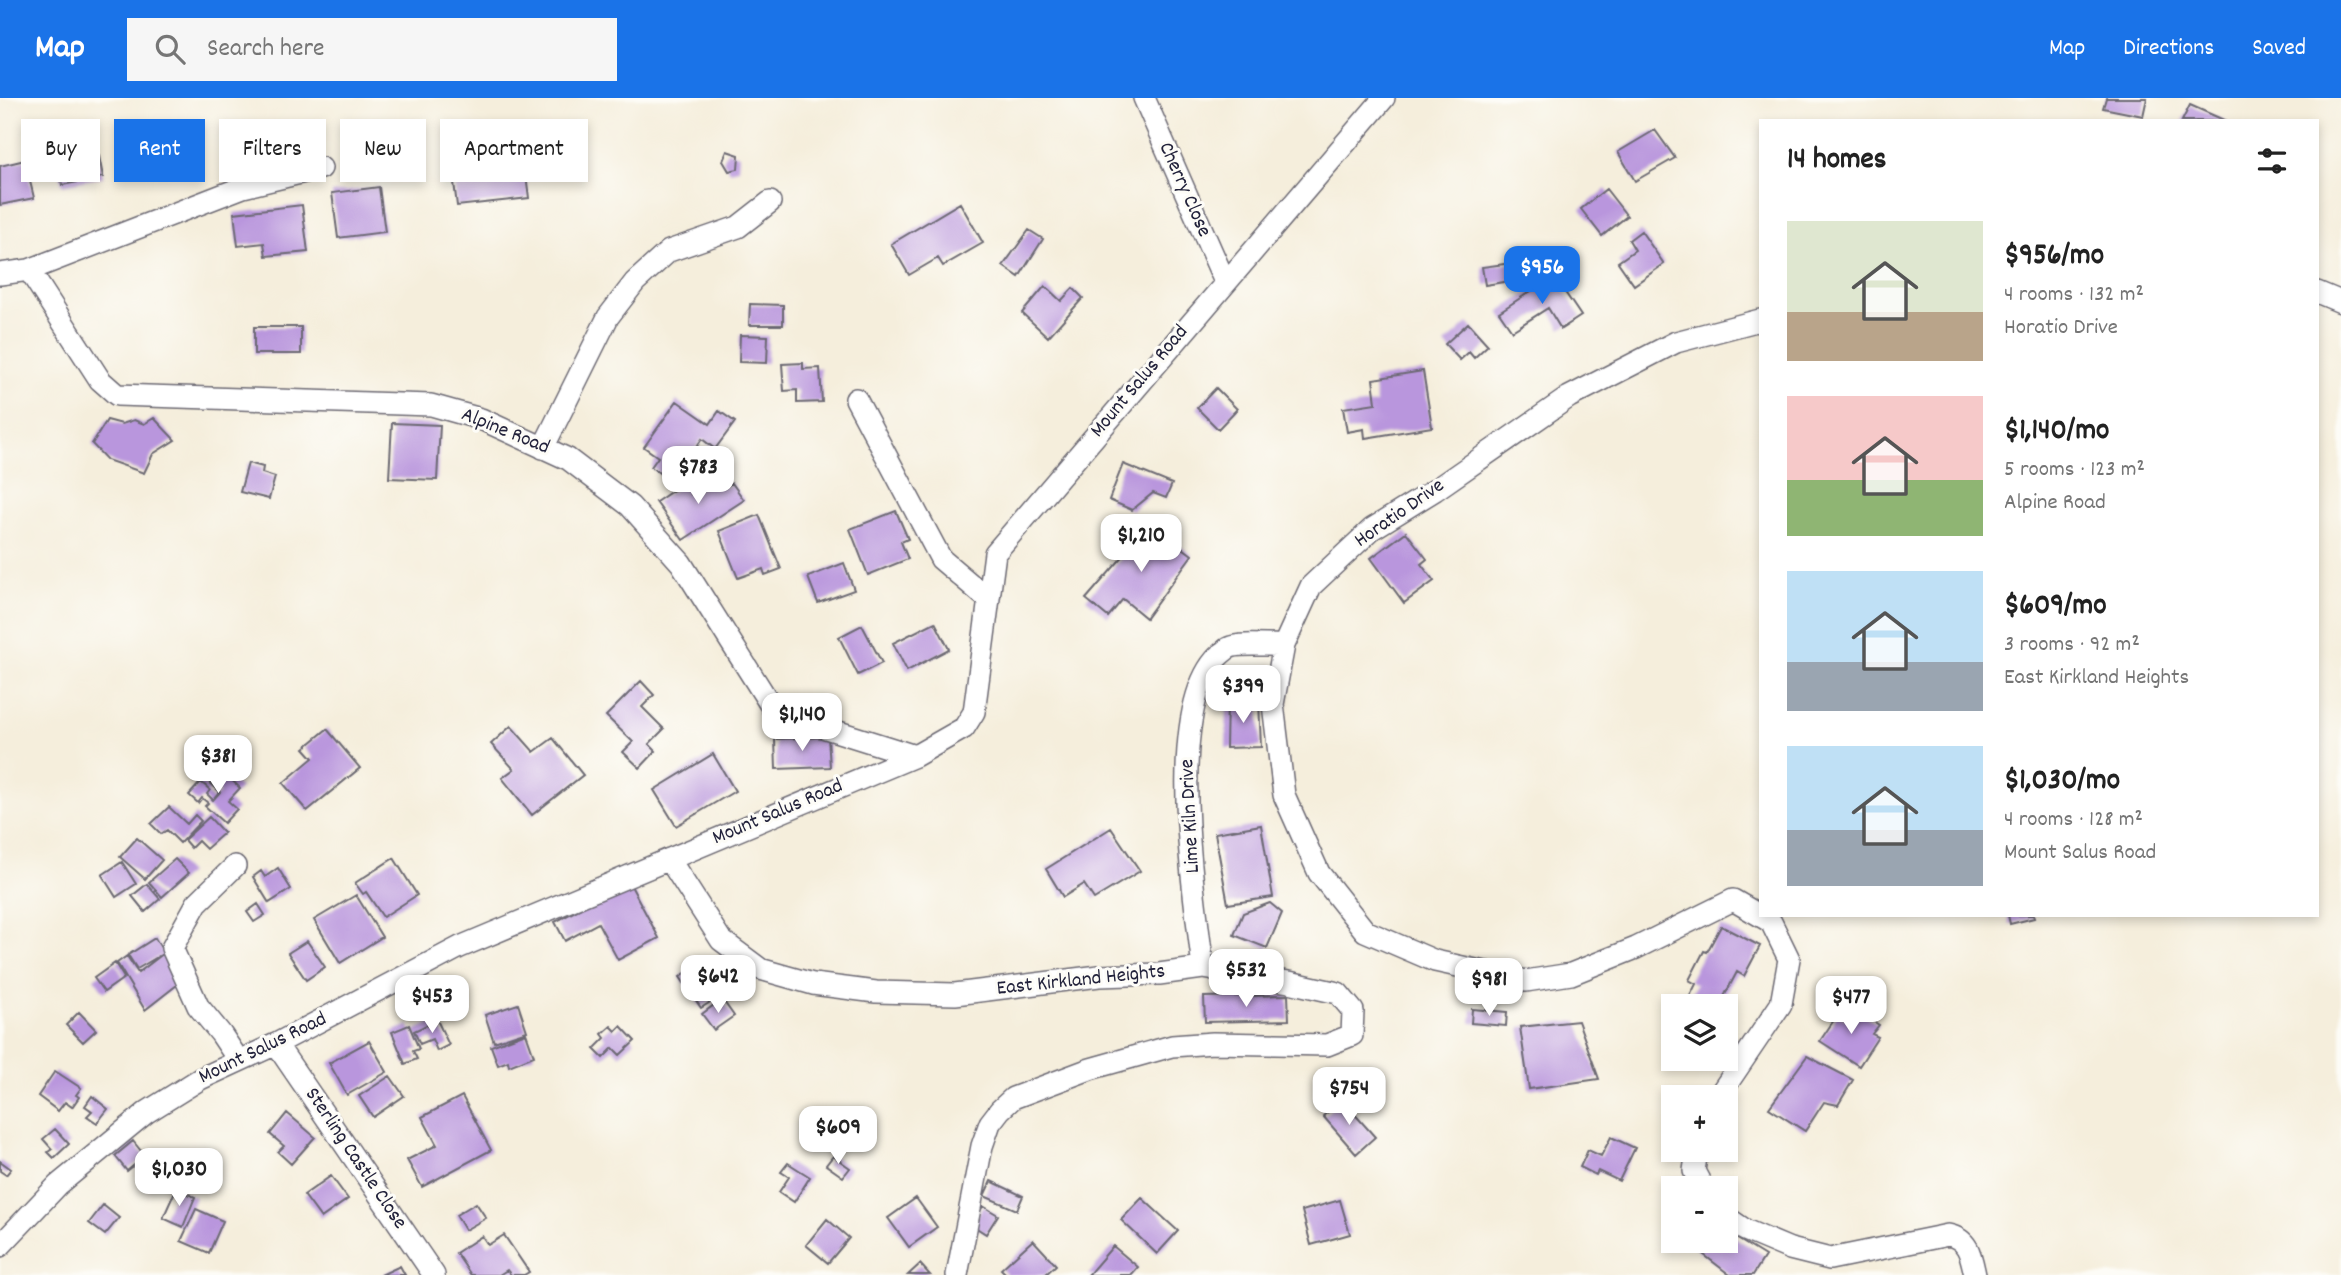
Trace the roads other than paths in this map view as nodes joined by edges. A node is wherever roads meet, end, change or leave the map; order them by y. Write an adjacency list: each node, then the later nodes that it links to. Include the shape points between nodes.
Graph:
1 (1144, 98): 7 (street, Cherry Close)
2 (1384, 98): 7 (street, Mount Salus Road)
3 (262, 182): 5 (street)
4 (770, 202): 12 (street, via 738,228 669,251 635,282 608,317)
5 (29, 270): 6 (street); 12 (street, Alpine Road, via 100,380 117,395 431,405 481,419)
6 (0, 274)
7 (1225, 282): 13 (street, Mount Salus Road, via 995,554)
8 (2319, 293): 9 (street)
9 (2341, 302)
10 (1759, 320): 14 (street, Horatio Drive, via 1676,342 1569,397 1372,529 1311,586)
11 (856, 399): 13 (street, via 941,559)
12 (543, 448): 15 (street, Alpine Road, via 568,459 630,506 681,563 775,712)
13 (988, 599): 15 (street, Mount Salus Road, via 974,712 964,728)
14 (1284, 645): 18 (street, Horatio Drive, via 1273,704 1284,795 1319,873 1364,931 1435,961 1526,981 1571,974 1733,900); 20 (street, Lime Kiln Drive, via 1231,646 1212,662 1200,685 1187,737 1187,820)
15 (915, 756): 16 (street, Mount Salus Road)
16 (669, 859): 20 (street, East Kirkland Heights, via 722,940 760,969 813,984 876,992 955,994); 21 (street, Mount Salus Road, via 460,947)
17 (235, 866): 22 (street, via 197,903 173,947 198,1006)
18 (1759, 915)
19 (1762, 917): 23 (street, Horatio Drive, via 1771,922 1789,959 1781,1004)
20 (1203, 968): 27 (street, East Kirkland Heights, via 1338,993 1353,1011 1352,1035 1327,1045 1172,1046 1090,1069 1013,1098 990,1123 982,1146)
21 (276, 1044): 22 (street, Mount Salus Road); 26 (street, Sterling Castle Close)
22 (239, 1061): 25 (street, Mount Salus Road, via 147,1112 58,1185)
23 (1726, 1085)
24 (1738, 1225): 28 (street, via 1790,1249 1830,1259 1948,1235 1958,1237 1968,1247)
25 (0, 1247)
26 (434, 1275)
27 (957, 1275)
28 (1975, 1275)

